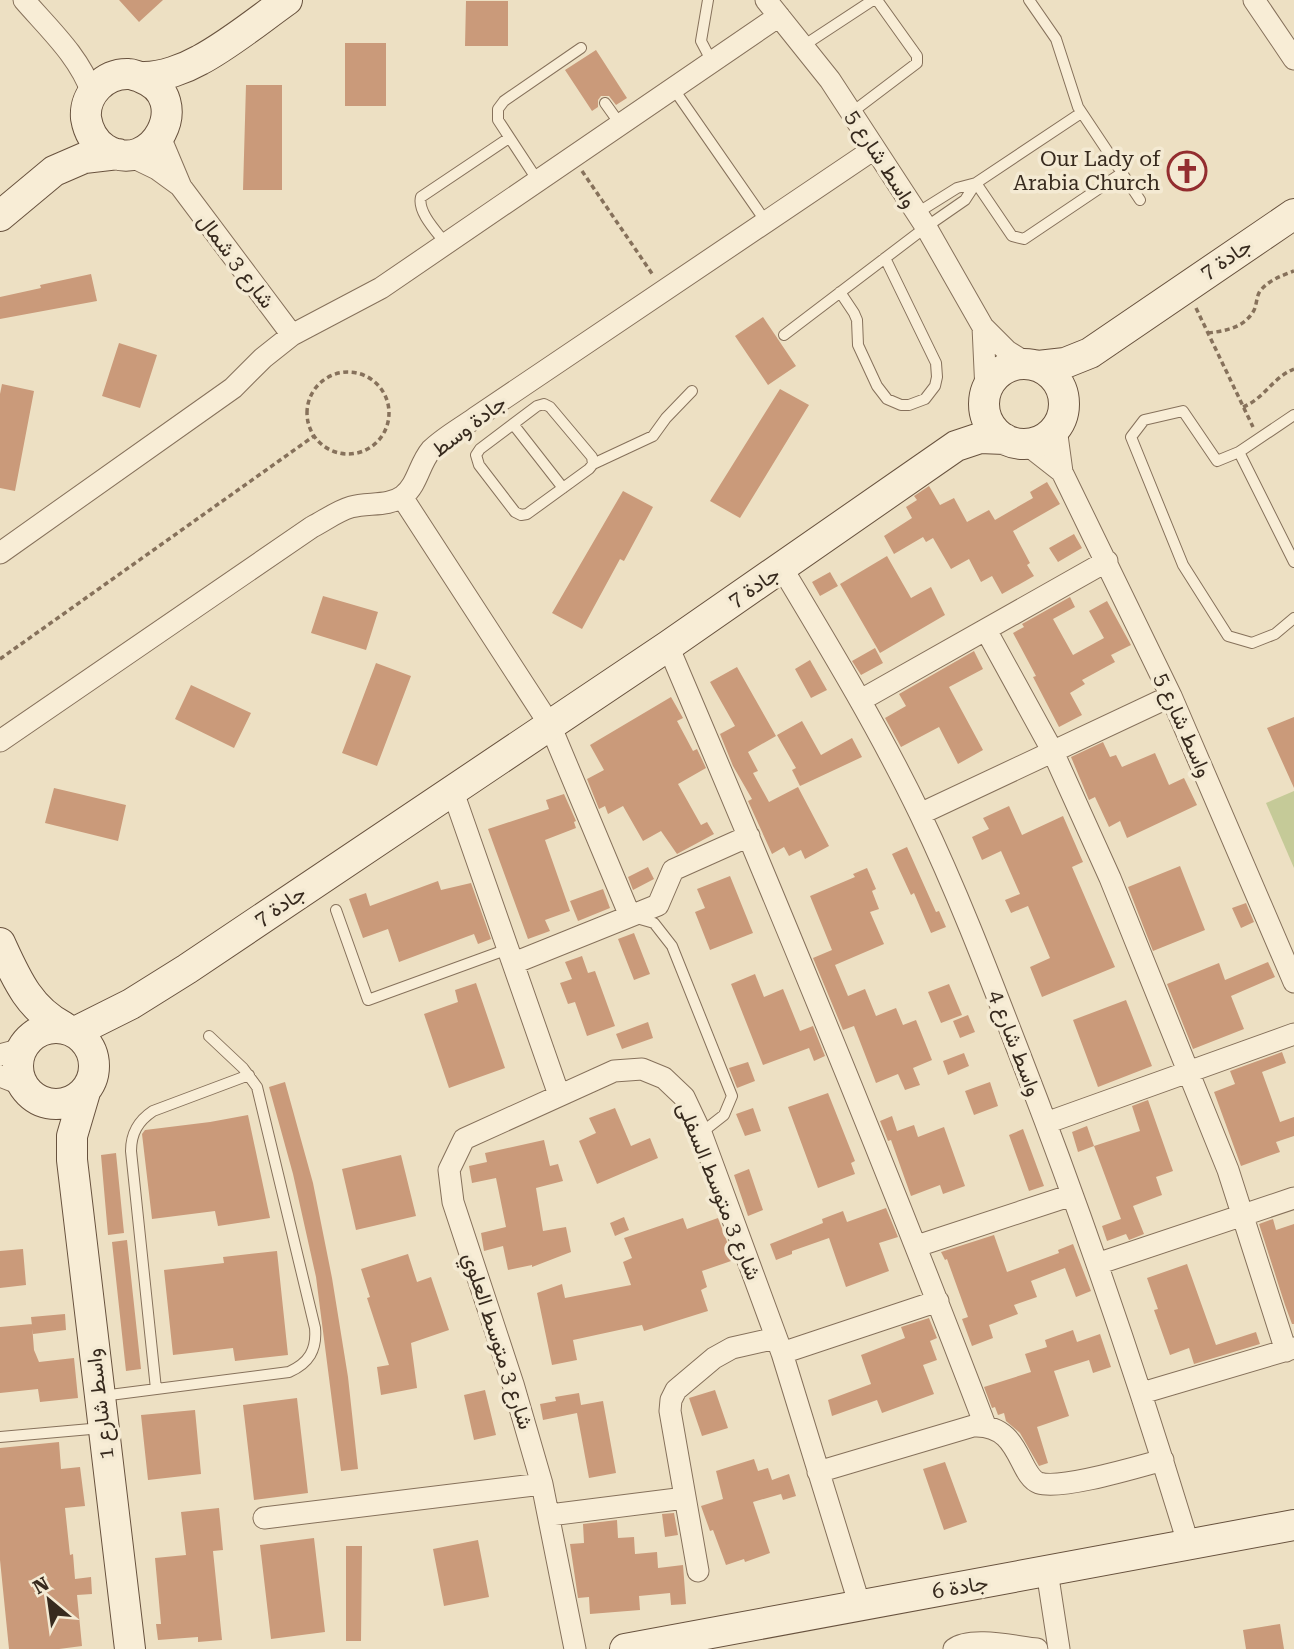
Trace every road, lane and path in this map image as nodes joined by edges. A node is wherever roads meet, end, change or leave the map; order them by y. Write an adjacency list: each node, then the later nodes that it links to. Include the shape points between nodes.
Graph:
1 (24, 0): 10 (street)
2 (288, 0): 13 (main road)
3 (708, 0): 14 (lane, via 701,41)
4 (875, 0): 7 (lane); 19 (lane, via 917,56 917,63)
5 (1030, 0): 20 (lane, via 1056,39)
6 (1254, 0): 12 (street)
7 (861, 3): 9 (lane)
8 (772, 8): 9 (street, واسط شارع 5); 14 (street)
9 (803, 46): 19 (street, واسط شارع 5)
10 (71, 53): 15 (street, via 95,67); 17 (street, via 86,76)
11 (577, 55): 23 (lane, via 500,105 498,120)
12 (1294, 59)
13 (200, 60): 15 (main road, via 172,72); 22 (main road)
14 (712, 62): 16 (street)
15 (129, 76): 17 (main road, via 102,82); 22 (main road, via 159,90 166,106)
16 (673, 89): 21 (street); 36 (lane)
17 (89, 102): 25 (main road, via 87,126 94,139 104,149); 27 (main road, via 74,143)
18 (606, 103): 21 (lane)
19 (851, 113): 24 (street, واسط شارع 5)
20 (1081, 113): 28 (lane); 30 (lane)
21 (620, 124): 26 (street)
22 (164, 129): 25 (main road, via 141,152); 31 (street, شارع 3 شمال)
23 (509, 138): 29 (lane); 37 (lane, via 421,197 421,209)
24 (874, 149): 35 (street, واسط شارع 5); 36 (street, جادة وسط)
25 (123, 155): 27 (main road, via 85,158); 31 (street, شارع 3 شمال, via 157,169)
26 (573, 157): 29 (street); 41 (path)
27 (54, 172): 34 (main road)
28 (1122, 173): 30 (lane, via 1024,239 1012,236); 32 (lane)
29 (538, 181): 37 (street)
30 (976, 183): 35 (lane, via 957,188); 35 (lane, via 965,200)
31 (181, 187): 45 (street, شارع 3 شمال)
32 (1140, 200)
33 (1294, 214): 40 (main road, جادة 7)
34 (0, 216)
35 (922, 220): 38 (lane); 43 (street, واسط شارع 5)
36 (766, 222): 41 (street, جادة وسط)
37 (446, 244): 45 (street, via 381,288)
38 (885, 258): 42 (lane); 42 (lane, via 936,363 935,386 925,399 901,405 881,393 858,345 857,320)
39 (1294, 271): 44 (path, via 1265,286 1254,312 1243,323)
40 (1186, 286): 44 (path); 47 (main road, جادة 7)
41 (664, 291): 51 (street, جادة وسط)
42 (840, 292): 46 (lane)
43 (983, 327): 48 (street, واسط شارع 5, via 1007,351); 52 (street, واسط شارع 5)
44 (1208, 333): 53 (path)
45 (292, 335): 67 (street, via 233,388)
46 (784, 335)
47 (1090, 353): 48 (main road, جادة 7, via 1065,363); 55 (main road, جادة 7, via 1072,374)
48 (1033, 365): 52 (main road, via 1003,370 993,379); 55 (main road, via 1051,374 1060,386)
49 (1294, 369): 53 (path, via 1276,380 1258,401)
50 (692, 391): 63 (lane, via 653,436)
51 (512, 393): 54 (lane); 57 (lane); 66 (street, جادة وسط, via 431,450 414,485)
52 (985, 398): 60 (main road, via 994,430); 61 (main road, جادة 7, via 973,425)
53 (1243, 407): 59 (path)
54 (534, 408): 57 (lane); 63 (lane, via 550,407)
55 (1060, 414): 60 (main road, via 1037,441); 64 (street, واسط شارع 5)
56 (1294, 415): 59 (lane)
57 (517, 421): 65 (lane); 65 (lane, via 478,452 476,459 517,514 524,516)
58 (314, 436): 58 (path, via 308,407 316,388 332,375 362,374 385,394 388,424 369,448 339,453); 74 (path)
59 (1258, 439): 62 (lane)
60 (1015, 441): 61 (main road, جادة 7, via 980,438); 64 (street, واسط شارع 5)
61 (956, 446): 70 (main road, جادة 7)
62 (1238, 452): 69 (lane); 71 (lane, via 1217,461 1183,411 1144,421 1131,437 1183,565 1228,636 1252,643 1275,634)
63 (593, 464): 65 (lane)
64 (1062, 472): 68 (street, واسط شارع 5)
65 (564, 488)
66 (402, 497): 77 (street); 78 (street, via 388,504 347,508 312,527)
67 (0, 554)
68 (1107, 561): 72 (street); 75 (street, واسط شارع 5)
69 (1294, 562)
70 (782, 568): 73 (main road, جادة 7); 76 (street, واسط شارع 4)
71 (1294, 618)
72 (986, 630): 76 (street); 79 (street)
73 (667, 646): 77 (main road, جادة 7); 82 (street)
74 (0, 659)
75 (1171, 696): 79 (street); 87 (street, واسط شارع 5)
76 (861, 700): 81 (street, واسط شارع 4)
77 (550, 725): 80 (main road, جادة 7); 84 (street)
78 (0, 741)
79 (1053, 752): 81 (street); 94 (street)
80 (452, 789): 86 (street); 89 (main road, جادة 7)
81 (920, 814): 100 (street, واسط شارع 4)
82 (748, 836): 84 (street, via 673,870 657,905); 106 (street)
83 (336, 911): 86 (lane, via 368,1000)
84 (630, 916): 86 (street); 101 (lane, via 654,923 671,946 732,1097 723,1115)
85 (0, 943): 88 (main road)
86 (511, 956): 98 (street)
87 (1294, 982)
88 (19, 984): 90 (main road, via 42,1014); 93 (main road, via 24,1006)
89 (149, 994): 90 (main road, جادة 7, via 95,1024); 97 (main road, جادة 7, via 118,1026)
90 (70, 1030): 93 (main road, via 43,1030); 97 (main road, via 90,1047)
91 (1294, 1034): 94 (street)
92 (208, 1036): 95 (lane)
93 (16, 1049): 96 (main road, via 18,1073)
94 (1189, 1071): 100 (street); 105 (street)
95 (249, 1075): 111 (lane, via 153,1111 133,1132 131,1151); 111 (lane, via 259,1095 315,1328 313,1350 289,1372)
96 (11, 1080): 99 (main road)
97 (90, 1080): 99 (main road, via 67,1103); 102 (main road, واسط شارع 1, via 72,1136)
98 (559, 1095): 101 (street, شارع 3 متوسط السفلى, via 614,1071 642,1069 664,1078 684,1097); 119 (street, شارع 3 متوسط العلوي, via 464,1139 449,1170 453,1202)
99 (46, 1103): 102 (main road, واسط شارع 1)
100 (1046, 1123): 103 (street, واسط شارع 4)
101 (701, 1133): 109 (street, شارع 3 متوسط السفلى)
102 (72, 1160): 113 (main road, واسط شارع 1)
103 (1072, 1195): 106 (street); 107 (street, واسط شارع 4)
104 (1294, 1198): 105 (street)
105 (1243, 1216): 107 (street); 110 (street)
106 (917, 1246): 108 (street)
107 (1097, 1264): 112 (street, واسط شارع 4)
108 (938, 1301): 109 (street); 114 (street)
109 (779, 1346): 118 (street, شارع 3 متوسط السفلى); 120 (street, via 725,1351 673,1395 670,1411)
110 (1290, 1349): 112 (street)
111 (156, 1389): 113 (lane)
112 (1142, 1393): 117 (street, واسط شارع 4)
113 (99, 1396): 115 (main road, واسط شارع 1)
114 (985, 1425): 117 (street, via 1013,1445 1033,1480 1040,1483 1078,1481); 118 (street)
115 (103, 1428): 116 (lane); 129 (main road, واسط شارع 1)
116 (0, 1437)
117 (1163, 1460): 124 (street, واسط شارع 4)
118 (818, 1472): 127 (street, شارع 3 متوسط السفلى)
119 (542, 1484): 121 (street, شارع 3 متوسط العلوي); 122 (street)
120 (685, 1498): 121 (street); 125 (street)
121 (550, 1515): 130 (street, شارع 3 متوسط العلوي)
122 (264, 1518)
123 (1294, 1525): 124 (main road, جادة 6)
124 (1188, 1544): 126 (main road, جادة 6)
125 (698, 1571)
126 (1047, 1571): 127 (main road, جادة 6); 134 (street)
127 (860, 1606): 128 (main road, جادة 6)
128 (730, 1640): 131 (main road, جادة 6)
129 (130, 1649)
130 (575, 1649)
131 (625, 1649)
132 (954, 1649): 133 (street, via 972,1642)
133 (1037, 1649)
134 (1059, 1649)

